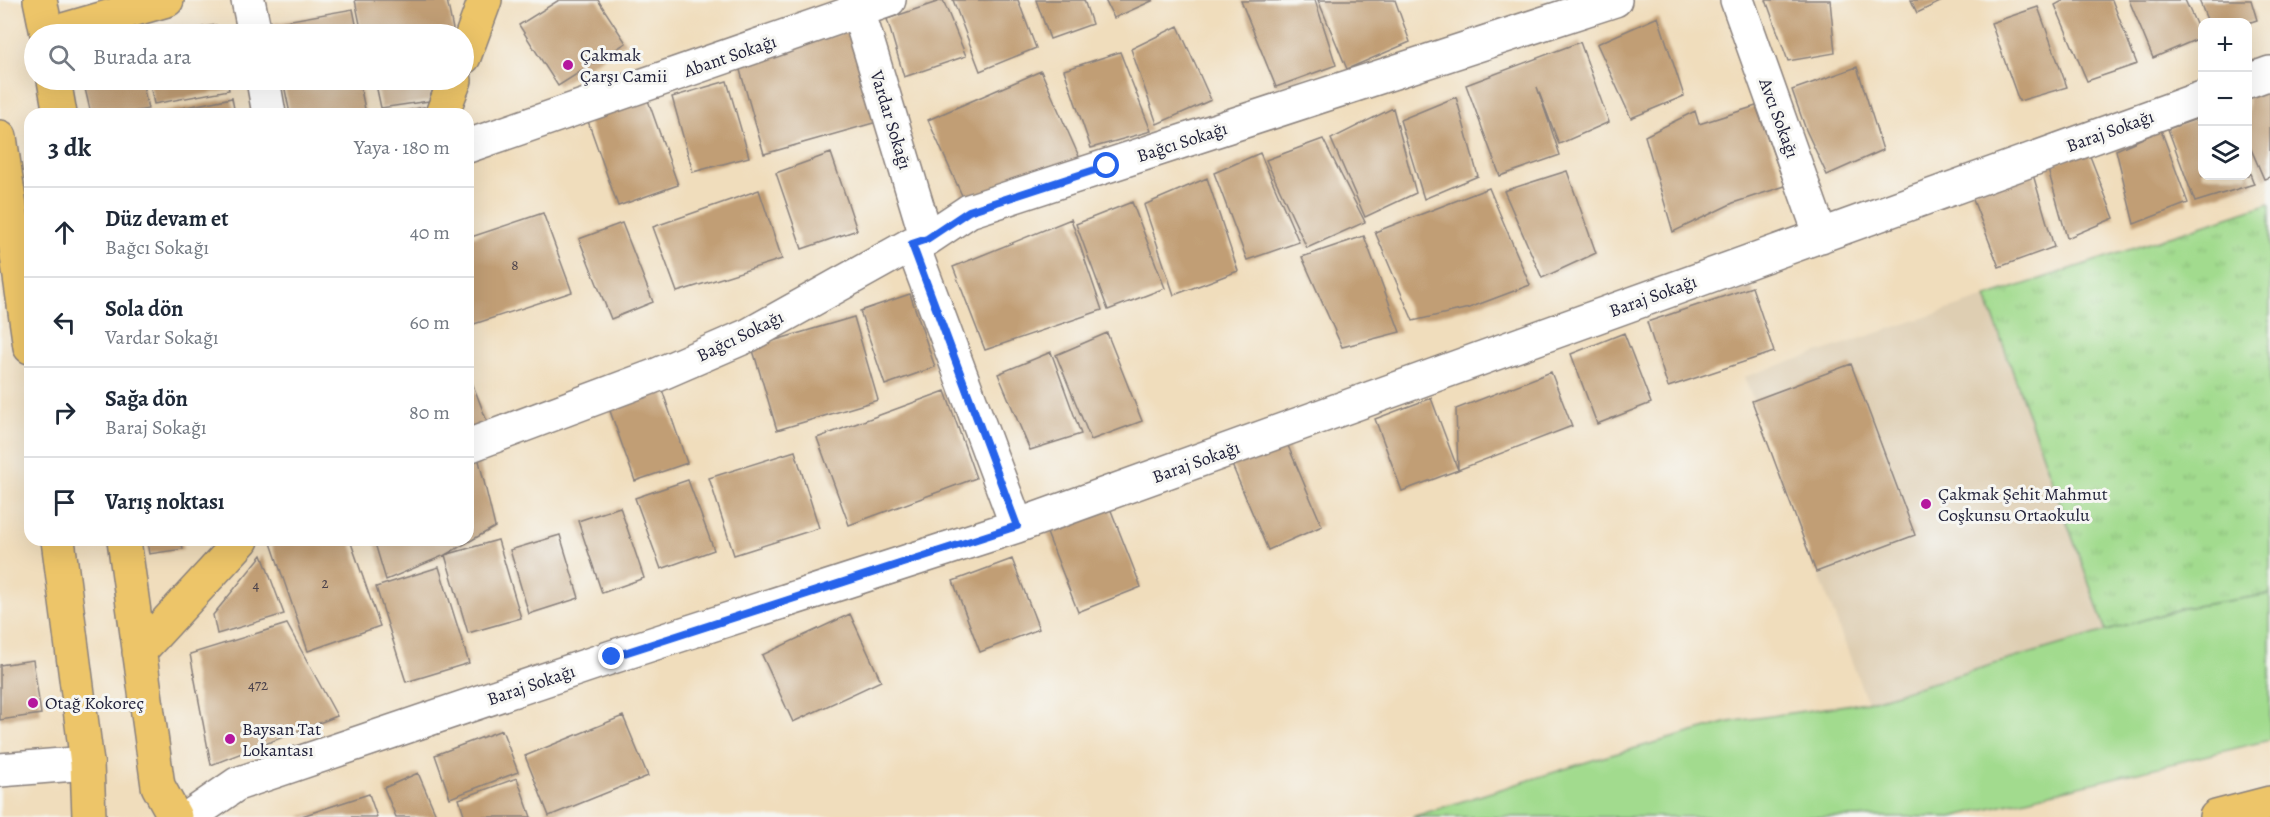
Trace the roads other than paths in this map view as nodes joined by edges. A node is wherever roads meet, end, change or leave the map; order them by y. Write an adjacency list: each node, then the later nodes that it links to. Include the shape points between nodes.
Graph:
1 (40, 0): 9 (main road)
2 (167, 0): 10 (main road)
3 (248, 0): 11 (street)
4 (890, 0): 8 (street, Abant Sokağı)
5 (1615, 0): 25 (street, Bağcı Sokağı, via 969,211)
6 (1737, 0): 24 (street, Avcı Sokağı)
7 (480, 5): 12 (main road)
8 (857, 6): 23 (street, Abant Sokağı); 25 (street, Vardar Sokağı)
9 (46, 24)
10 (83, 24)
11 (253, 24)
12 (474, 24)
13 (2270, 73): 14 (street)
14 (2252, 79)
15 (56, 90): 19 (main road)
16 (265, 90): 20 (street)
17 (451, 90): 21 (main road)
18 (2198, 99): 24 (street, Baraj Sokağı)
19 (59, 108)
20 (268, 108)
21 (444, 108)
22 (0, 138): 26 (main road)
23 (474, 144)
24 (1821, 236): 28 (street, Baraj Sokağı)
25 (920, 242): 27 (street, Bağcı Sokağı, via 749,335 657,375); 28 (street, Vardar Sokağı)
26 (24, 305)
27 (474, 444)
28 (1017, 526): 38 (street, Baraj Sokağı, via 237,784)
29 (58, 546): 33 (main road)
30 (125, 546): 32 (main road)
31 (236, 546): 32 (main road)
32 (139, 652): 37 (main road, via 158,786)
33 (87, 763): 34 (street); 36 (main road)
34 (0, 770)
35 (2270, 803): 39 (main road)
36 (89, 817)
37 (175, 817)
38 (189, 817)
39 (2216, 817)

